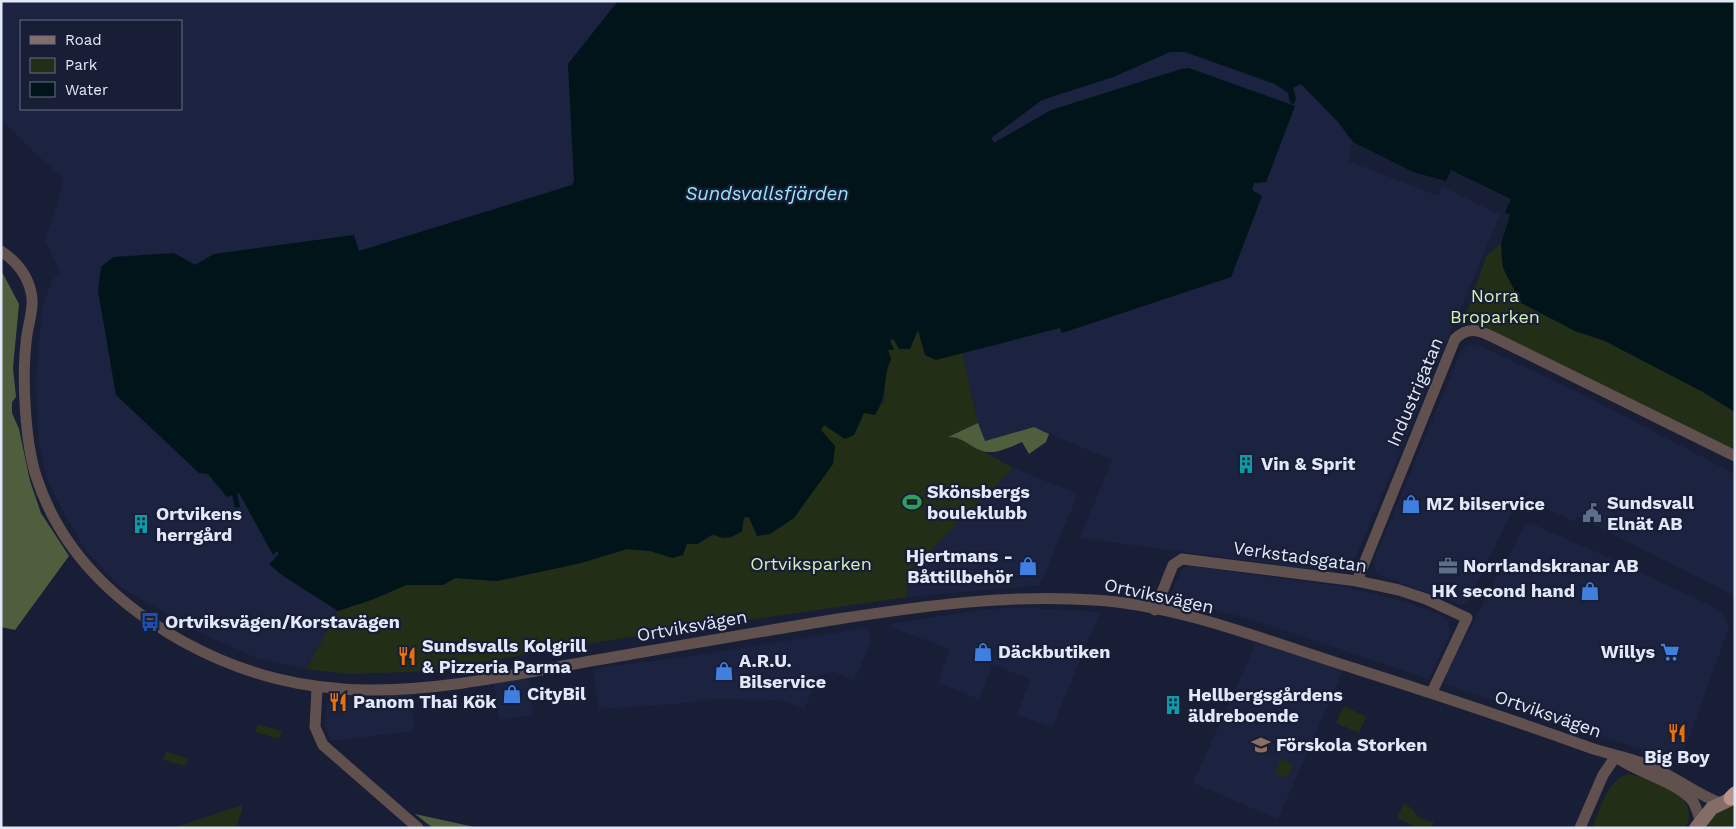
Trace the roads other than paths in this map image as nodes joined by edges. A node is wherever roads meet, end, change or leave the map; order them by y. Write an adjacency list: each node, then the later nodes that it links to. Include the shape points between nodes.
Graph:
1 (1, 251): 5 (street, Ortviksvägen, via 17,264 28,282 32,301 25,346 29,442 36,474 59,529 74,551 120,601 176,637 251,672)
2 (1735, 456): 3 (street, Industrigatan, via 1493,337 1466,331 1455,338)
3 (1357, 581): 4 (street, Verkstadsgatan, via 1182,559 1173,565); 6 (street, Verkstadsgatan, via 1426,599 1467,618)
4 (1155, 610): 5 (street, Ortviksvägen, via 1097,600 1062,599 921,606 439,686 368,692); 6 (street, Ortviksvägen, via 1255,636)
5 (318, 688): 10 (street, via 315,726 323,745)
6 (1432, 692): 7 (street, Ortviksvägen)
7 (1616, 756): 8 (street, Ortviksvägen, via 1652,766 1697,794); 9 (street, Ortviksvägen, via 1691,799); 11 (street, via 1603,776)
8 (1730, 798): 9 (main road)
9 (1698, 824)
10 (418, 828)
11 (1580, 828)

